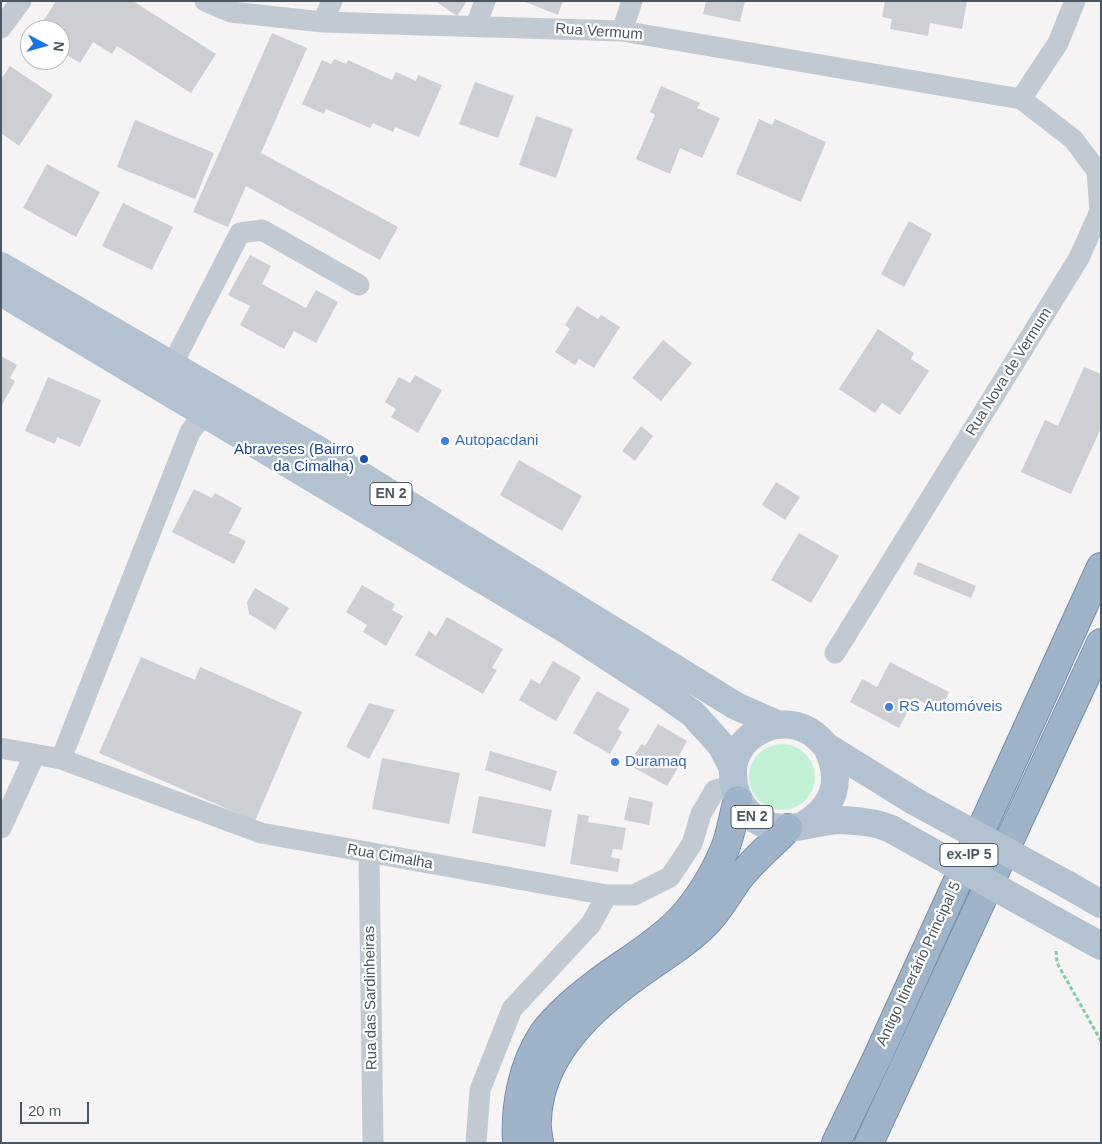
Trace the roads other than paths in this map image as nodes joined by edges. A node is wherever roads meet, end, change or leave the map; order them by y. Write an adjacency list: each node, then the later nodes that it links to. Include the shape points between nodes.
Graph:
1 (21, 1): 9 (street)
2 (204, 1): 7 (street, Rua Vermum, via 231,12)
3 (332, 1): 7 (street)
4 (485, 1): 8 (street)
5 (632, 1): 10 (street)
6 (1075, 1): 11 (street, via 1058,43)
7 (323, 22): 8 (street, Rua Vermum)
8 (476, 26): 10 (street, Rua Vermum)
9 (1, 28)
10 (622, 31): 11 (street, Rua Vermum)
11 (1021, 99): 19 (street, Rua Nova de Vermum, via 1073,139 1096,171 1100,211 1079,258)
12 (1, 266): 15 (main road, EN 2)
13 (359, 285): 15 (street, via 262,230 240,233)
14 (1, 292): 16 (main road, EN 2)
15 (172, 365): 20 (main road, EN 2, via 334,459 736,706)
16 (204, 414): 24 (street, via 190,432); 25 (main road, EN 2, via 564,629 665,694 693,714 721,745)
17 (1101, 567): 36 (highway, Antigo Itinerário Principal 5 / ex-IP 5)
18 (1101, 643): 37 (highway, Antigo Itinerário Principal 5 / ex-IP 5)
19 (835, 653)
20 (779, 725): 21 (main road, EN 2, via 806,729); 25 (main road, EN 2, via 748,738 738,752)
21 (827, 747): 26 (main road, EN 2, via 834,761 834,792 817,817); 30 (main road, EN 2, bridge, via 914,800)
22 (1, 748): 23 (street, Rua Cimalha)
23 (34, 754): 24 (street, Rua Cimalha); 27 (street)
24 (61, 759): 28 (street, Rua Cimalha, via 261,833)
25 (734, 784): 26 (main road, EN 2, via 746,813 773,827); 29 (street, Rua Cimalha, via 715,790 701,814 692,844 670,877 634,895); 34 (highway, via 724,850 703,892 679,921 643,952 570,1004 543,1034 519,1092)
26 (796, 827): 31 (main road, EN 2, bridge, via 838,820 877,823); 35 (highway, via 741,875 710,920 588,1015 572,1033 556,1054 544,1084 536,1121)
27 (1, 828)
28 (369, 853): 29 (street, Rua Cimalha); 32 (street, Rua das Sardinheiras)
29 (607, 895): 33 (street, via 591,924 512,1009 480,1090)
30 (1101, 904)
31 (1099, 945)
32 (373, 1143)
33 (476, 1143)
34 (517, 1143)
35 (539, 1143)
36 (836, 1143)
37 (869, 1143)

